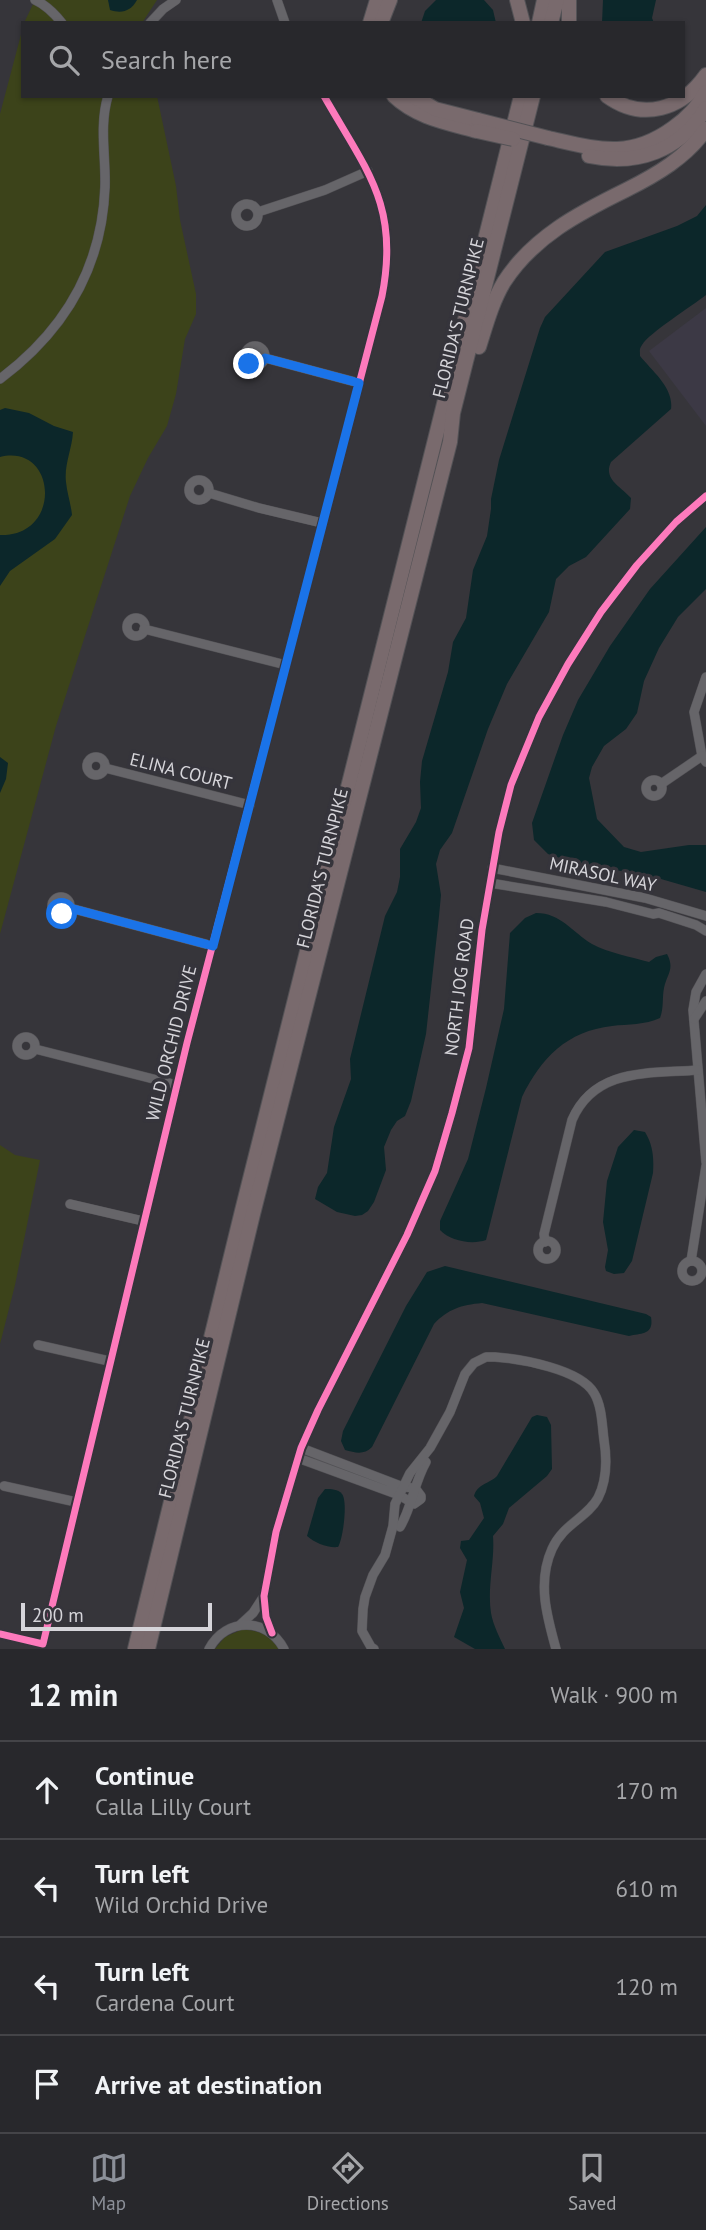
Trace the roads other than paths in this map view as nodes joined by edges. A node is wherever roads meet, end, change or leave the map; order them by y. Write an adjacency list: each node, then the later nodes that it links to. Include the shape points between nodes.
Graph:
1 (35, 0): 10 (street)
2 (176, 0): 11 (street)
3 (277, 0): 12 (street)
4 (377, 0): 13 (highway)
5 (390, 0): 14 (highway)
6 (517, 0): 15 (highway)
7 (544, 0): 16 (highway)
8 (557, 0): 17 (highway)
9 (569, 0): 18 (highway)
10 (61, 21)
11 (152, 21)
12 (284, 21)
13 (371, 21)
14 (382, 21)
15 (522, 21)
16 (539, 21)
17 (552, 21)
18 (569, 21)
19 (706, 75): 29 (highway)
20 (706, 92): 33 (highway, via 688,116 655,141 636,147 598,149)
21 (108, 98): 37 (street, via 104,205 93,256 60,323)
22 (325, 98): 34 (street, WILD ORCHID DRIVE)
23 (396, 98): 31 (highway, via 421,115)
24 (416, 98): 31 (highway)
25 (519, 98): 82 (highway, FLORIDA'S TURNPIKE)
26 (532, 98): 39 (highway, FLORIDA'S TURNPIKE, via 453,413)
27 (611, 98): 28 (highway, via 648,110)
28 (684, 98)
29 (685, 98)
30 (706, 108): 33 (highway, via 684,135 631,160 607,160)
31 (477, 125): 33 (highway, bridge)
32 (706, 129): 39 (highway, via 678,159 583,211 546,236 515,267 488,319)
33 (547, 142)
34 (368, 171): 35 (street); 38 (street, WILD ORCHID DRIVE, via 385,219 387,272)
35 (258, 212)
36 (265, 358): 38 (street)
37 (0, 379)
38 (359, 383): 42 (street, WILD ORCHID DRIVE)
39 (450, 442): 83 (highway, FLORIDA'S TURNPIKE, via 253,1214)
40 (209, 494): 42 (street)
41 (706, 496): 50 (street, NORTH JOG ROAD, via 637,565 568,664 539,717 511,785)
42 (323, 523): 44 (street, WILD ORCHID DRIVE)
43 (144, 629): 44 (street)
44 (286, 665): 49 (street, WILD ORCHID DRIVE)
45 (706, 677): 46 (street, via 694,712)
46 (704, 759): 48 (street)
47 (105, 768): 49 (street, ELINA COURT)
48 (661, 784)
49 (250, 805): 55 (street, WILD ORCHID DRIVE)
50 (492, 868): 51 (street, NORTH JOG ROAD); 53 (street, MIRASOL WAY, via 608,890)
51 (490, 883): 54 (street, MIRASOL WAY, via 606,902); 69 (street, NORTH JOG ROAD, via 469,1048 435,1171)
52 (70, 908): 55 (street)
53 (706, 916)
54 (705, 930)
55 (213, 946): 61 (street, WILD ORCHID DRIVE)
56 (706, 974): 58 (street, via 696,992)
57 (706, 1001): 58 (street)
58 (694, 1019): 60 (street)
59 (35, 1049): 61 (street)
60 (698, 1070): 62 (street); 65 (street, via 615,1078 582,1101 572,1120)
61 (177, 1085): 64 (street, WILD ORCHID DRIVE)
62 (706, 1164): 66 (street)
63 (70, 1204): 64 (street)
64 (143, 1221): 68 (street, WILD ORCHID DRIVE)
65 (545, 1242)
66 (691, 1261)
67 (38, 1345): 68 (street)
68 (109, 1361): 75 (street, WILD ORCHID DRIVE)
69 (301, 1448): 70 (street, NORTH JOG ROAD); 74 (street)
70 (298, 1458): 74 (street); 78 (street, NORTH JOG ROAD, via 276,1532)
71 (425, 1459): 73 (street, via 428,1468); 74 (street, via 410,1473); 87 (street, via 464,1374 486,1357 569,1374 595,1394 607,1461 604,1479 587,1511 559,1536 545,1572 546,1615)
72 (4, 1486): 75 (street)
73 (415, 1487): 74 (street); 76 (street)
74 (400, 1493): 76 (street); 77 (street)
75 (76, 1502): 81 (street, WILD ORCHID DRIVE, via 43,1644)
76 (409, 1502): 77 (street)
77 (396, 1527): 86 (street, via 365,1597 362,1631)
78 (264, 1595): 79 (street, NORTH JOG ROAD); 80 (street, NORTH JOG ROAD)
79 (240, 1625): 80 (street, via 260,1626); 84 (street, NORTH JOG ROAD, via 220,1633)
80 (272, 1633): 85 (street)
81 (0, 1634)
82 (135, 1649)
83 (148, 1649)
84 (209, 1649)
85 (284, 1649)
86 (374, 1649)
87 (556, 1649)

